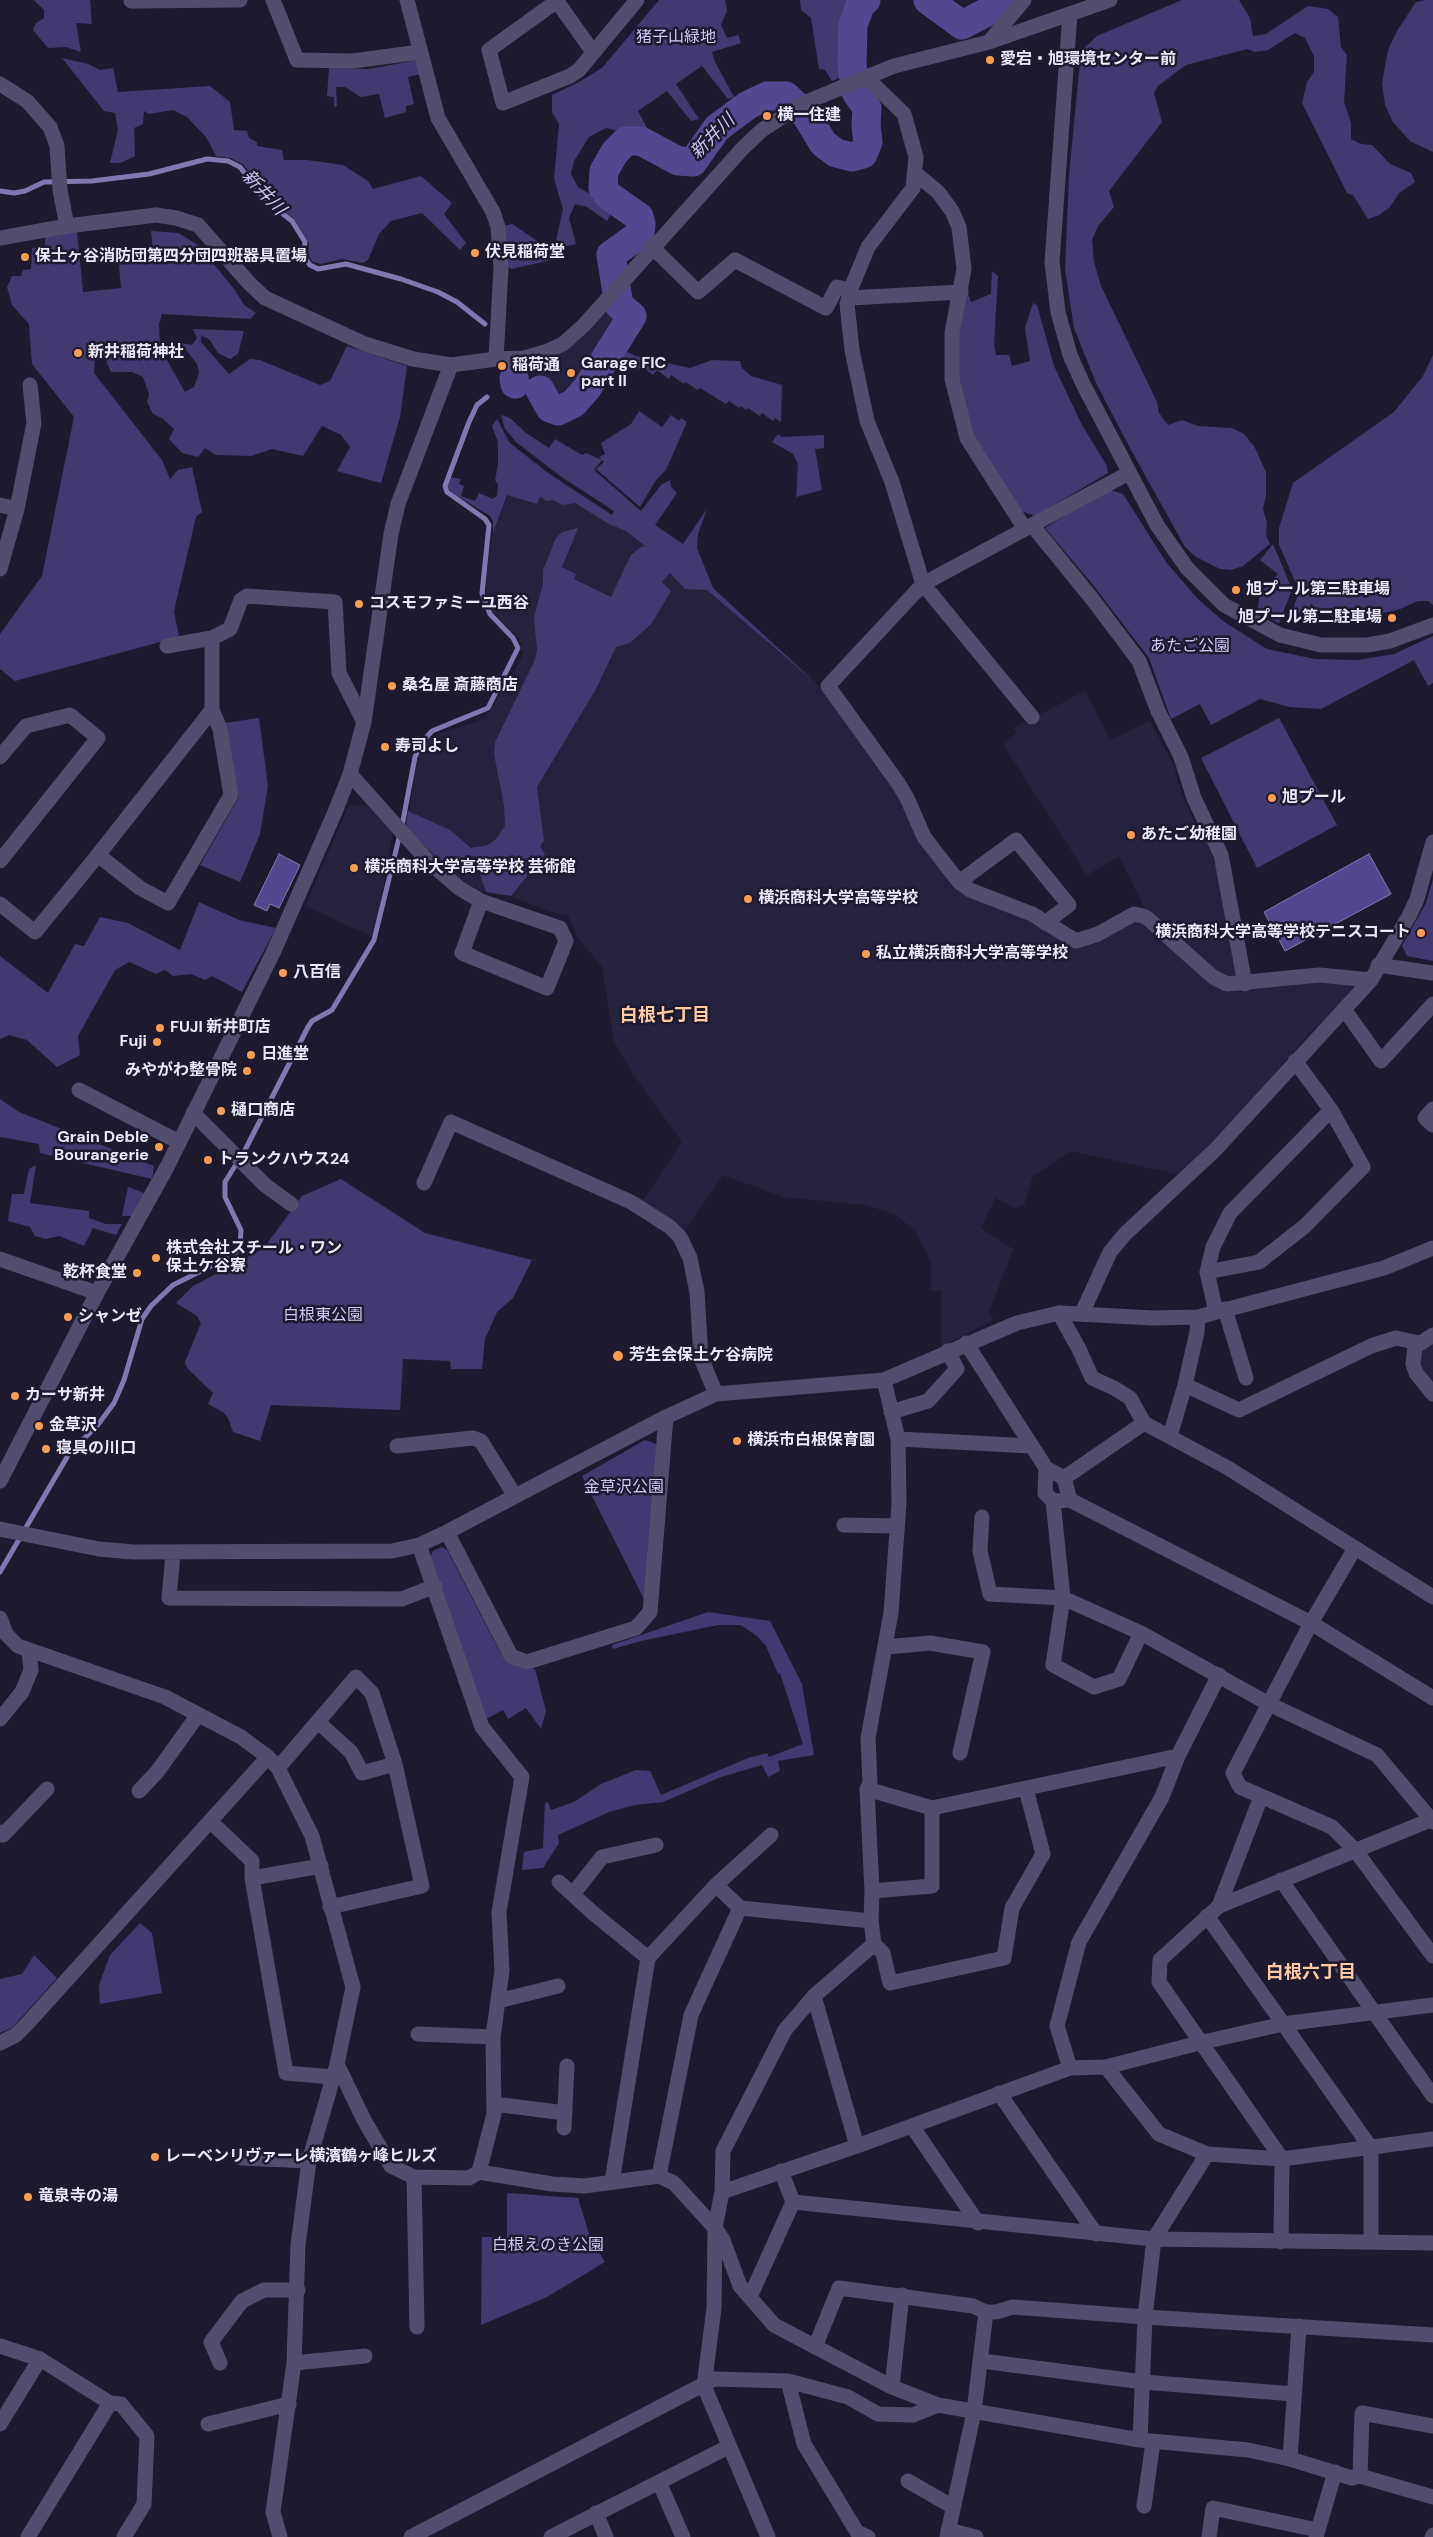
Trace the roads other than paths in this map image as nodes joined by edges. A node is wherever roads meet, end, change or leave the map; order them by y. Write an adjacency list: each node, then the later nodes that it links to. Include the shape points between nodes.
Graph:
1 (233, 0): 7 (street)
2 (272, 0): 11 (street, via 298,60 353,61)
3 (407, 0): 11 (street)
4 (637, 0): 12 (street)
5 (1024, 0): 10 (street)
6 (1110, 0): 9 (street)
7 (135, 1)
8 (556, 1): 12 (street); 12 (street, via 489,50 503,103 570,76)
9 (1070, 14): 10 (street); 24 (street, via 1054,227 1054,285 1070,355)
10 (989, 42): 13 (street, via 894,66)
11 (420, 52): 21 (street, via 438,118 493,212 498,227 501,268)
12 (593, 52)
13 (864, 78): 15 (street, via 904,114 916,157); 18 (street, via 804,103 762,130)
14 (0, 84): 16 (street, via 27,101 50,127 57,146)
15 (915, 173): 19 (street, via 938,192 959,227 964,269); 20 (street, via 913,188 868,248)
16 (67, 226): 17 (street); 22 (street, via 156,215 198,225 265,298 365,344 413,359)
17 (0, 238)
18 (652, 247): 20 (street, via 698,292 736,260 826,308 837,286); 21 (street, via 624,283 563,344 524,358)
19 (961, 292): 20 (street); 27 (street, via 952,333 952,380 960,416 979,459)
20 (850, 294): 29 (street, via 847,304 852,350 867,421 892,482)
21 (496, 359): 22 (street)
22 (451, 366): 35 (street, via 406,481 391,534)
23 (30, 384): 26 (street, via 34,423)
24 (1129, 473): 27 (street); 30 (street, via 1157,525 1187,568 1224,605 1253,622 1301,641 1345,646 1390,641)
25 (0, 505): 26 (street)
26 (17, 509): 28 (street)
27 (1028, 527): 29 (street); 48 (street, via 1093,600 1138,661 1221,855)
28 (0, 569)
29 (923, 584): 34 (street); 41 (street, via 828,686 898,783 924,837)
30 (1433, 625)
31 (212, 638): 32 (street); 33 (street); 35 (street, via 230,629 241,600 248,596 335,602 339,674)
32 (167, 646)
33 (212, 710): 39 (street); 39 (street, via 220,729 231,795 168,903 140,888)
34 (1032, 717)
35 (364, 722): 37 (street)
36 (0, 757): 40 (street, via 26,726 70,715 98,738)
37 (350, 774): 42 (street, via 427,860 459,888); 55 (street, via 273,953)
38 (1433, 842): 45 (street, via 1417,899)
39 (98, 855): 43 (street, via 35,932)
40 (0, 862)
41 (959, 882): 44 (street, via 970,890 1032,914); 44 (street, via 1016,840 1069,905)
42 (481, 901): 42 (street, via 560,928 566,941 547,988 462,953)
43 (0, 904)
44 (1045, 923): 48 (street, via 1076,941 1098,934 1134,914 1146,916 1213,977 1228,984)
45 (1378, 965): 46 (street); 47 (street)
46 (1433, 973)
47 (1371, 980): 48 (street, via 1319,975); 50 (street)
48 (1245, 984)
49 (1433, 1004): 50 (street, via 1381,1061)
50 (1344, 1009): 51 (street)
51 (1295, 1062): 54 (street); 66 (street, via 1216,1149 1125,1234 1110,1252)
52 (79, 1090): 57 (street)
53 (1433, 1109): 56 (street, via 1425,1118)
54 (1331, 1110): 62 (street, via 1230,1213 1214,1247); 62 (street, via 1363,1167 1305,1226 1259,1262)
55 (193, 1113): 57 (street); 59 (street, via 265,1186)
56 (1433, 1125)
57 (179, 1142): 63 (street)
58 (424, 1183): 75 (street, via 451,1122 630,1202 670,1227 680,1237 690,1258 697,1292 701,1358)
59 (291, 1204)
60 (1433, 1248): 64 (street, via 1384,1268)
61 (0, 1258): 63 (street)
62 (1208, 1272): 64 (street)
63 (97, 1293): 86 (street)
64 (1220, 1310): 67 (street); 72 (street)
65 (1059, 1313): 66 (street); 69 (street, via 1018,1323); 79 (street, via 1092,1378 1130,1398)
66 (1082, 1313): 67 (street, via 1153,1318)
67 (1198, 1317): 74 (street)
68 (1433, 1336): 70 (street)
69 (966, 1343): 71 (street); 83 (street)
70 (1419, 1343): 74 (street, via 1396,1338 1371,1346 1239,1410); 76 (street, via 1415,1347 1413,1364)
71 (948, 1351): 73 (street); 77 (street, via 957,1369 928,1401)
72 (1246, 1378)
73 (884, 1380): 75 (street); 77 (street)
74 (1185, 1385): 80 (street)
75 (716, 1394): 78 (street)
76 (1433, 1394)
77 (890, 1412): 81 (street)
78 (666, 1417): 87 (street); 94 (street, via 650,1612 636,1628 527,1662 511,1656)
79 (1144, 1423): 80 (street); 85 (street)
80 (1170, 1436): 96 (street, via 1228,1468)
81 (898, 1439): 83 (street); 92 (street)
82 (397, 1446): 87 (street, via 472,1438 481,1441)
83 (1031, 1446): 84 (street)
84 (1046, 1468): 85 (street); 89 (street, via 1045,1493)
85 (1064, 1478): 88 (street)
86 (0, 1481)
87 (515, 1496): 94 (street)
88 (1070, 1500): 89 (street); 102 (street)
89 (1053, 1502): 100 (street)
90 (982, 1517): 100 (street, via 980,1551 990,1594)
91 (844, 1525): 92 (street)
92 (897, 1526): 104 (street)
93 (0, 1529): 97 (street, via 99,1550)
94 (447, 1532): 95 (street)
95 (419, 1545): 97 (street, via 392,1552); 98 (street)
96 (1355, 1548): 99 (street); 102 (street)
97 (173, 1554): 98 (street, via 169,1598 402,1599)
98 (435, 1586): 145 (street, via 482,1727 522,1777 499,1912 502,1971)
99 (1433, 1597)
100 (1063, 1598): 103 (street); 103 (street, via 1053,1665 1094,1687 1119,1679)
101 (0, 1618): 105 (street, via 6,1634 18,1646)
102 (1311, 1623): 107 (street); 108 (street)
103 (1141, 1633): 106 (street)
104 (886, 1647): 112 (street, via 930,1643 983,1652); 117 (street, via 868,1738 870,1784)
105 (29, 1651): 109 (street, via 165,1697); 110 (street, via 31,1670 22,1692)
106 (1219, 1676): 108 (street); 113 (street)
107 (1433, 1698)
108 (1269, 1704): 120 (street, via 1233,1773 1240,1787); 122 (street, via 1377,1755)
109 (198, 1715): 114 (street, via 241,1737); 119 (street, via 157,1772)
110 (0, 1719)
111 (318, 1722): 114 (street); 115 (street, via 351,1752 362,1774); 115 (street, via 356,1677 372,1693)
112 (960, 1753)
113 (1178, 1756): 118 (street); 155 (street, via 1162,1798 1079,1942 1057,2026)
114 (273, 1762): 123 (street); 128 (street, via 312,1836)
115 (395, 1764): 136 (street, via 422,1886)
116 (47, 1789): 124 (street, via 3,1835)
117 (867, 1789): 121 (street); 133 (street)
118 (1026, 1789): 121 (street); 140 (street, via 1043,1854 1012,1908 1004,1958 890,1983 883,1953)
119 (139, 1791)
120 (1261, 1797): 127 (street, via 1332,1827); 135 (street)
121 (932, 1808): 133 (street, via 932,1886)
122 (1433, 1820): 127 (street)
123 (210, 1821): 129 (street, via 252,1860); 151 (street, via 26,2025 16,2035)
124 (0, 1832)
125 (771, 1835): 132 (street)
126 (656, 1845): 134 (street, via 602,1857)
127 (1355, 1850): 130 (street); 141 (street)
128 (321, 1866): 129 (street); 136 (street)
129 (252, 1878): 156 (street, via 286,2073)
130 (1281, 1880): 135 (street); 147 (street)
131 (559, 1882): 134 (street)
132 (716, 1885): 137 (street); 142 (street)
133 (872, 1891): 139 (street)
134 (573, 1894): 142 (street)
135 (1219, 1906): 138 (street)
136 (330, 1907): 156 (street, via 352,1987)
137 (740, 1908): 139 (street); 170 (street, via 691,2016)
138 (1207, 1916): 148 (street); 152 (street, via 1160,1960 1159,1982)
139 (870, 1921): 140 (street)
140 (874, 1944): 144 (street)
141 (1433, 1956)
142 (648, 1958): 172 (street)
143 (558, 1986): 145 (street)
144 (814, 1996): 162 (street); 173 (street, via 785,2030 723,2151)
145 (498, 2001): 150 (street)
146 (1433, 2005): 147 (street)
147 (1374, 2011): 148 (street); 158 (street)
148 (1283, 2024): 152 (street); 163 (street)
149 (418, 2034): 150 (street)
150 (493, 2037): 159 (street)
151 (0, 2043)
152 (1199, 2043): 154 (street); 166 (street)
153 (567, 2066): 159 (street, via 564,2120)
154 (1106, 2067): 155 (street); 164 (street, via 1160,2134)
155 (1070, 2068): 157 (street)
156 (335, 2070): 167 (street); 171 (street, via 391,2166)
157 (999, 2093): 160 (street); 177 (street)
158 (1433, 2096)
159 (494, 2104): 169 (street)
160 (912, 2126): 162 (street); 175 (street)
161 (1433, 2139): 163 (street)
162 (857, 2146): 168 (street)
163 (1371, 2148): 166 (street); 180 (street)
164 (1207, 2154): 166 (street); 178 (street)
165 (241, 2158): 167 (street)
166 (1282, 2159): 179 (street)
167 (309, 2161): 182 (street, via 298,2244)
168 (781, 2171): 173 (street); 174 (street)
169 (479, 2172): 171 (street, via 469,2178); 172 (street, via 584,2186)
170 (659, 2176): 172 (street); 176 (street, via 674,2183)
171 (414, 2177): 188 (street)
172 (612, 2182)
173 (722, 2192): 176 (street)
174 (793, 2202): 175 (street); 184 (street)
175 (978, 2223): 177 (street)
176 (715, 2228): 184 (street, via 723,2240 740,2286); 199 (street, via 714,2308)
177 (1096, 2234): 178 (street)
178 (1154, 2239): 179 (street); 186 (street)
179 (1281, 2242): 180 (street)
180 (1371, 2242): 181 (street)
181 (1433, 2243)
182 (298, 2290): 195 (street, via 264,2290 242,2301 210,2342); 196 (street)
183 (902, 2295): 185 (street, via 973,2306); 191 (street, via 839,2288); 200 (street)
184 (750, 2297): 191 (street, via 774,2325)
185 (986, 2312): 186 (street, via 1013,2306); 194 (street)
186 (1145, 2317): 187 (street); 198 (street)
187 (1299, 2326): 189 (street); 201 (street)
188 (417, 2327)
189 (1433, 2335)
190 (0, 2346): 193 (street)
191 (815, 2347): 200 (street)
192 (365, 2356): 196 (street)
193 (40, 2359): 202 (street); 206 (street)
194 (982, 2360): 198 (street); 205 (street)
195 (220, 2363)
196 (294, 2363): 203 (street)
197 (788, 2380): 199 (street, via 714,2379); 204 (street, via 848,2397 878,2414 913,2415); 230 (street, via 804,2444 857,2532)
198 (1143, 2382): 201 (street); 209 (street)
199 (704, 2386): 210 (street); 225 (street)
200 (892, 2387): 204 (street)
201 (1294, 2394): 211 (street)
202 (110, 2403): 222 (street); 223 (street, via 121,2404 148,2436 144,2504)
203 (289, 2404): 207 (street); 224 (street, via 273,2512)
204 (938, 2405): 205 (street)
205 (974, 2412): 209 (street); 218 (street)
206 (0, 2424)
207 (208, 2424)
208 (1433, 2426): 213 (street, via 1362,2413)
209 (1147, 2441): 211 (street, via 1248,2450); 217 (street)
210 (728, 2447): 215 (street); 229 (street)
211 (1290, 2459): 212 (street)
212 (1335, 2472): 213 (street, via 1352,2478); 221 (street)
213 (1360, 2476): 216 (street)
214 (908, 2480): 218 (street)
215 (660, 2482): 219 (street); 228 (street)
216 (1433, 2497)
217 (1144, 2506)
218 (953, 2507): 220 (street)
219 (596, 2512): 226 (street); 227 (street)
220 (947, 2534): 231 (street)
221 (1318, 2535): 232 (street, via 1213,2508)
222 (28, 2537)
223 (124, 2537)
224 (280, 2537)
225 (410, 2537)
226 (551, 2537)
227 (606, 2537)
228 (683, 2537)
229 (768, 2537)
230 (868, 2537)
231 (976, 2537)
232 (1209, 2537)

